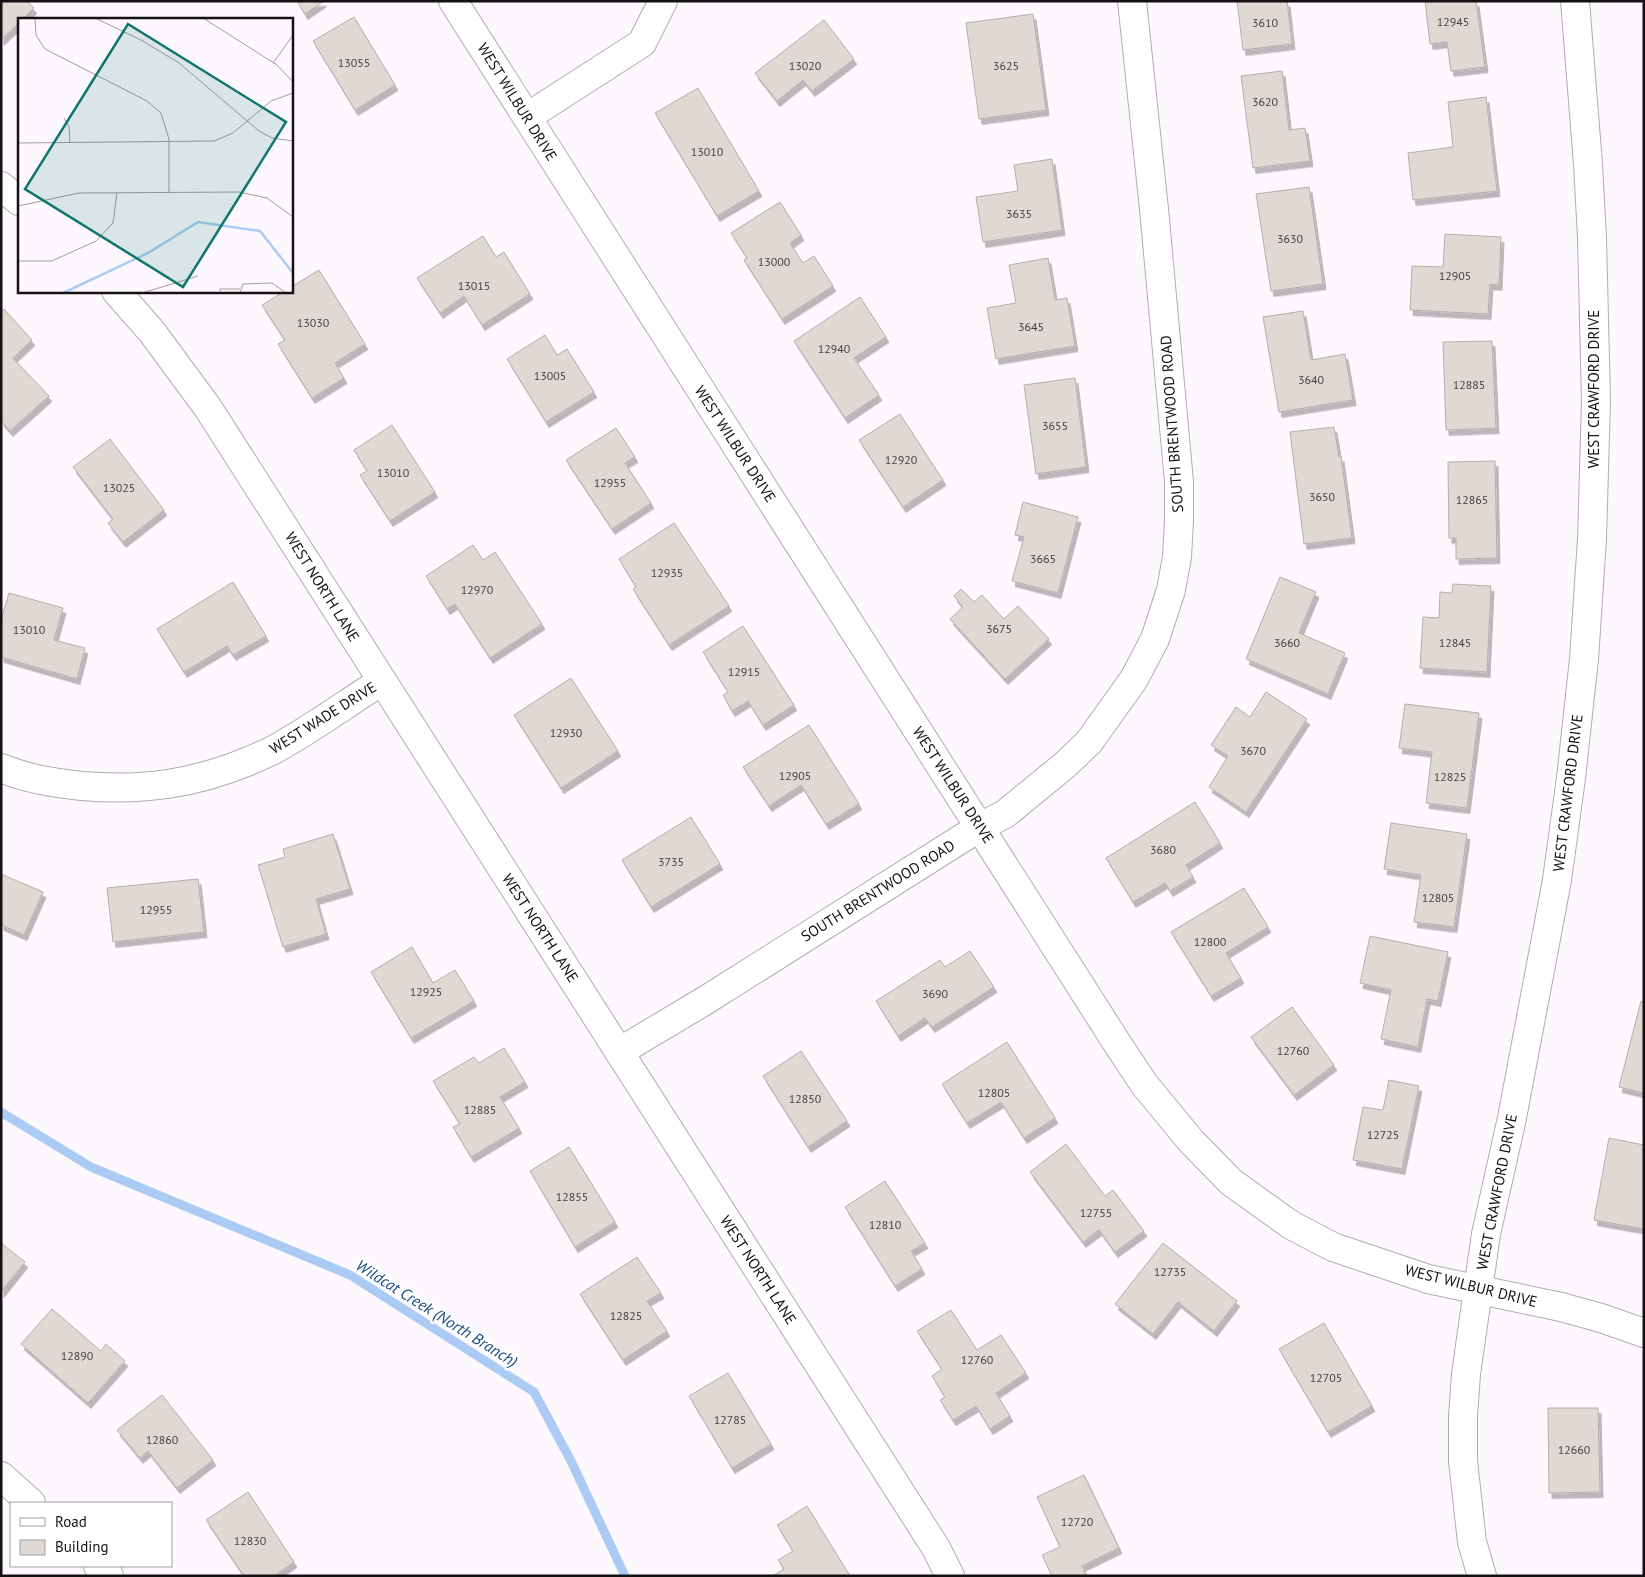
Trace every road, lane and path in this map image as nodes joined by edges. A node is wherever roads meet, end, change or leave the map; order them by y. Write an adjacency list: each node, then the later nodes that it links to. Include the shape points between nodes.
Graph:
1 (453, 1): 5 (street, WEST WILBUR DRIVE)
2 (663, 1): 5 (street, via 642,42)
3 (1132, 1): 11 (street, SOUTH BRENTWOOD ROAD, via 1179,482 1179,529 1174,574 1154,639 1134,679 1089,742 1005,814)
4 (1575, 1): 13 (street, WEST CRAWFORD DRIVE, via 1592,238 1596,392 1592,539 1584,659 1558,880 1486,1234)
5 (526, 117): 11 (street, WEST WILBUR DRIVE)
6 (1, 186): 7 (street)
7 (18, 200)
8 (117, 292): 9 (street, WEST NORTH LANE, via 152,332 208,408)
9 (382, 681): 10 (street, WEST WADE DRIVE, via 276,749 189,781 152,787 109,788 51,783); 12 (street, WEST NORTH LANE)
10 (1, 768)
11 (980, 827): 12 (street, SOUTH BRENTWOOD ROAD); 13 (street, WEST WILBUR DRIVE, via 1144,1084 1191,1141 1231,1182 1291,1225 1333,1247 1428,1279)
12 (620, 1052): 19 (street, WEST NORTH LANE, via 936,1548)
13 (1478, 1289): 14 (street, WEST WILBUR DRIVE, via 1569,1309); 20 (street, WEST CRAWFORD DRIVE, via 1466,1374 1463,1461 1472,1542)
14 (1644, 1334)
15 (1, 1476): 16 (street)
16 (30, 1502)
17 (99, 1567): 18 (street)
18 (109, 1576)
19 (950, 1576)
20 (1482, 1576)

